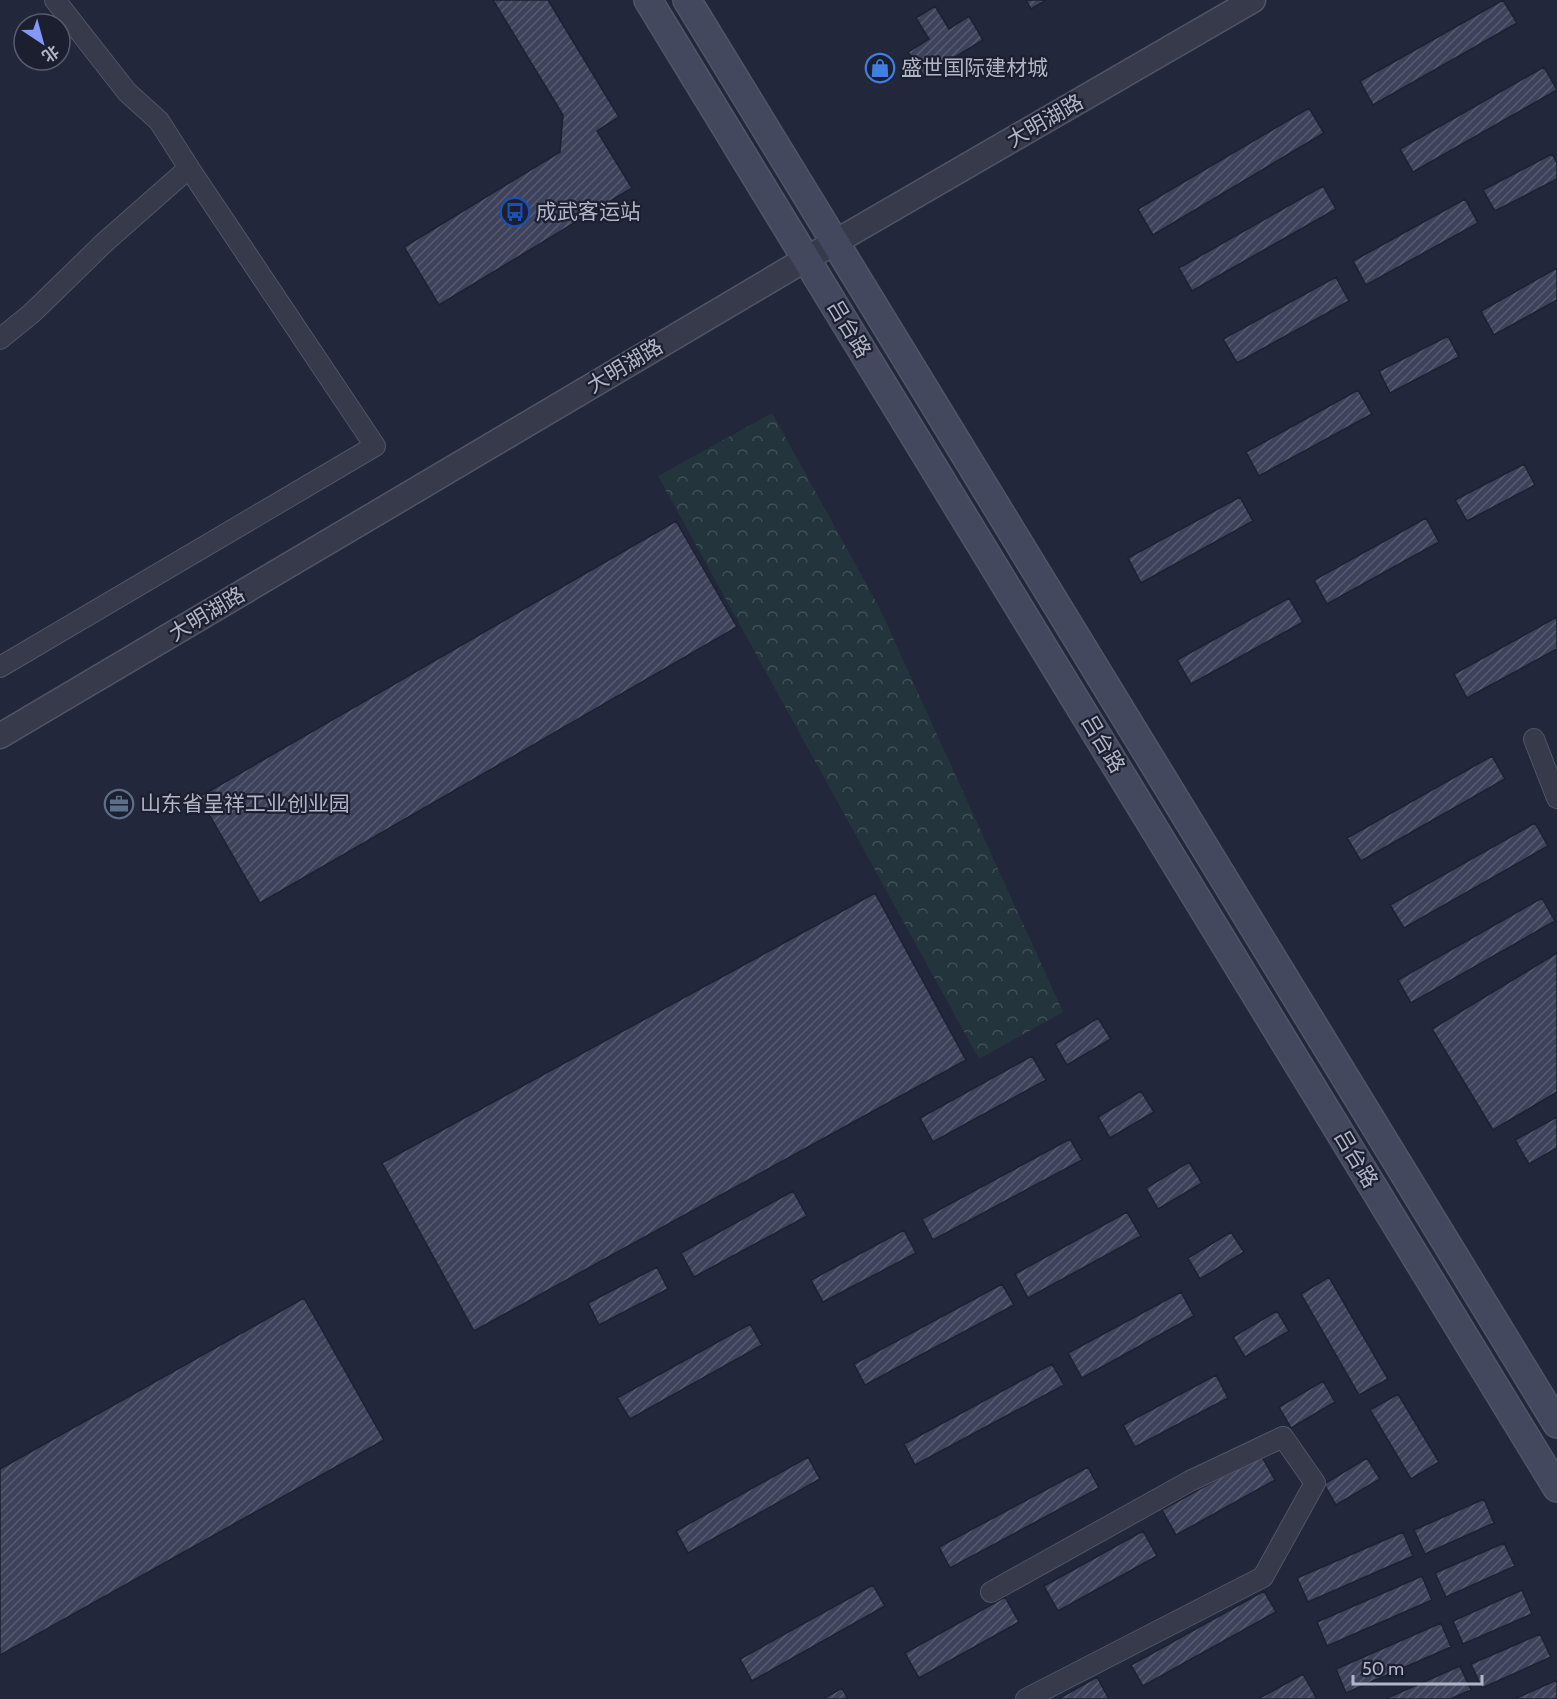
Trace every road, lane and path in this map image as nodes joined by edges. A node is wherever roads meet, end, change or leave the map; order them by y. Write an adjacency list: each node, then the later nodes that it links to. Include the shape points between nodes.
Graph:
1 (55, 0): 5 (street, via 127,92 159,121)
2 (648, 0): 7 (main road, 吕台路)
3 (687, 0): 6 (main road, 吕台路)
4 (1253, 0): 6 (street, 大明湖路)
5 (189, 168): 8 (street); 9 (street, via 375,446)
6 (836, 243): 7 (street, 大明湖路); 13 (main road, 吕台路)
7 (806, 259): 10 (street, 大明湖路); 14 (main road, 吕台路)
8 (0, 339)
9 (0, 667)
10 (0, 736)
11 (1534, 739): 12 (street)
12 (1557, 798)
13 (1557, 1424)
14 (1557, 1488)
15 (991, 1592): 16 (street, via 1190,1481 1283,1437 1315,1483 1263,1577)
16 (1026, 1699)

